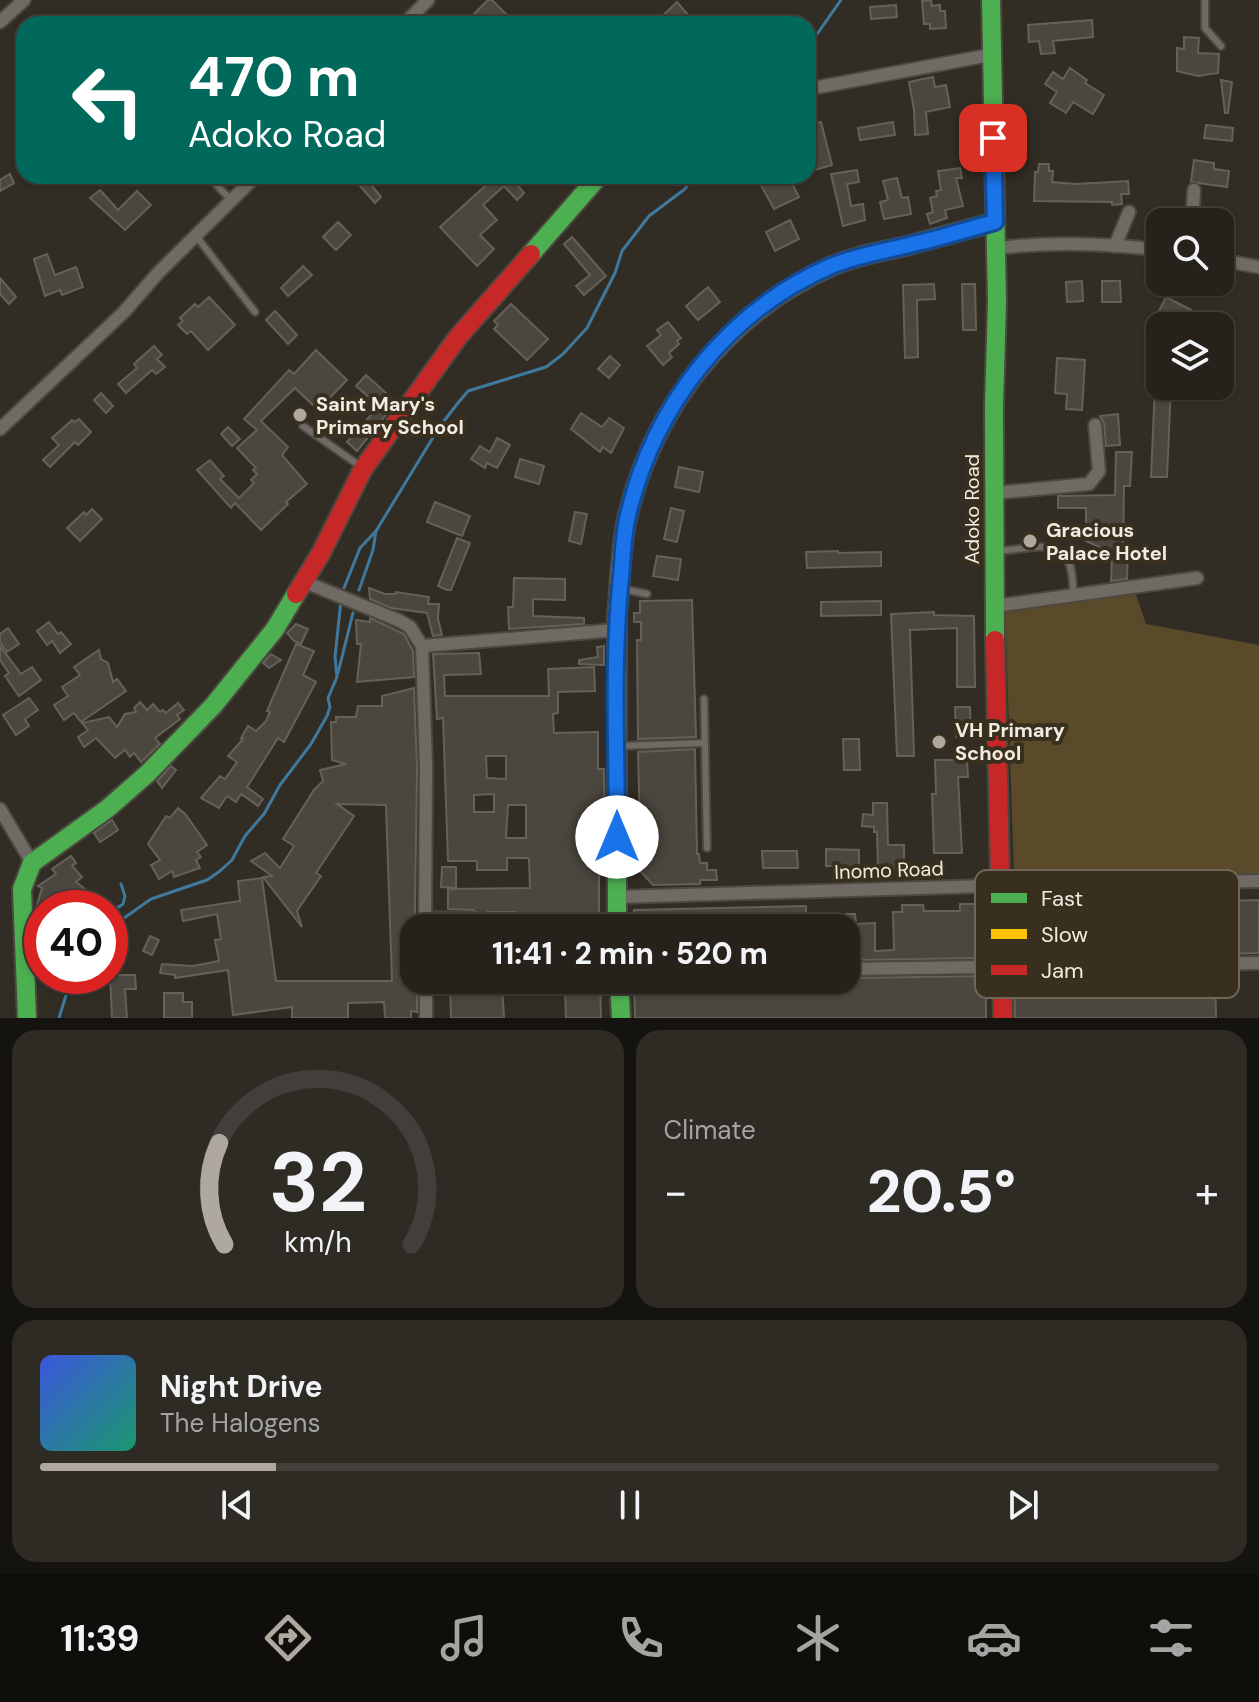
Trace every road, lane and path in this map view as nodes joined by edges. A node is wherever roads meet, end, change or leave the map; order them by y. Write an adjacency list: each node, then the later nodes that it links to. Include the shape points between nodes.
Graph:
1 (24, 0): 6 (street)
2 (428, 0): 5 (street)
3 (991, 0): 8 (street, Adoko Road)
4 (1205, 0): 7 (lane, via 1205,28)
5 (412, 16)
6 (0, 22)
7 (1221, 46)
8 (990, 55): 9 (street); 17 (street, Adoko Road)
9 (816, 88)
10 (216, 184): 14 (lane)
11 (248, 184): 14 (street)
12 (587, 184): 28 (street, via 458,337)
13 (1194, 190): 15 (street)
14 (232, 201): 18 (street)
15 (1193, 208)
16 (1129, 212): 19 (street)
17 (995, 222): 20 (street, Adoko Road); 33 (street, via 832,266 779,293 733,329 704,361 663,424 636,486)
18 (196, 235): 24 (lane); 27 (street, via 124,312)
19 (1115, 246): 20 (street); 21 (street)
20 (996, 248): 29 (street, Adoko Road)
21 (1146, 249)
22 (1234, 263): 23 (street)
23 (1259, 267)
24 (255, 312)
25 (1095, 425): 29 (street, via 1099,471 1089,484)
26 (303, 426): 28 (lane)
27 (0, 429)
28 (363, 469): 32 (street)
29 (994, 493): 30 (street, Adoko Road)
30 (994, 552): 35 (lane, via 1054,548 1068,556); 36 (street, Adoko Road)
31 (1197, 578): 35 (street)
32 (305, 582): 38 (street, via 400,621); 44 (street, via 213,706 107,809)
33 (620, 589): 34 (lane); 37 (street)
34 (647, 594)
35 (1073, 595): 36 (street)
36 (995, 606): 45 (street, Adoko Road)
37 (616, 630): 38 (street); 41 (street)
38 (422, 646): 50 (street)
39 (704, 699): 40 (lane)
40 (705, 743): 41 (lane); 43 (lane)
41 (617, 746): 49 (street)
42 (0, 809): 44 (street)
43 (707, 848)
44 (32, 863): 59 (street, via 22,889)
45 (998, 870)
46 (1239, 881): 47 (street, Inomo Road)
47 (1259, 881)
48 (975, 886): 49 (street, Inomo Road)
49 (617, 897): 51 (street)
50 (425, 914)
51 (617, 914)
52 (1239, 963): 53 (street)
53 (1259, 963)
54 (975, 967): 55 (street)
55 (860, 969)
56 (426, 994): 60 (street)
57 (620, 994): 61 (street)
58 (1002, 998): 62 (street, Adoko Road)
59 (27, 1018)
60 (426, 1018)
61 (621, 1018)
62 (1003, 1018)

